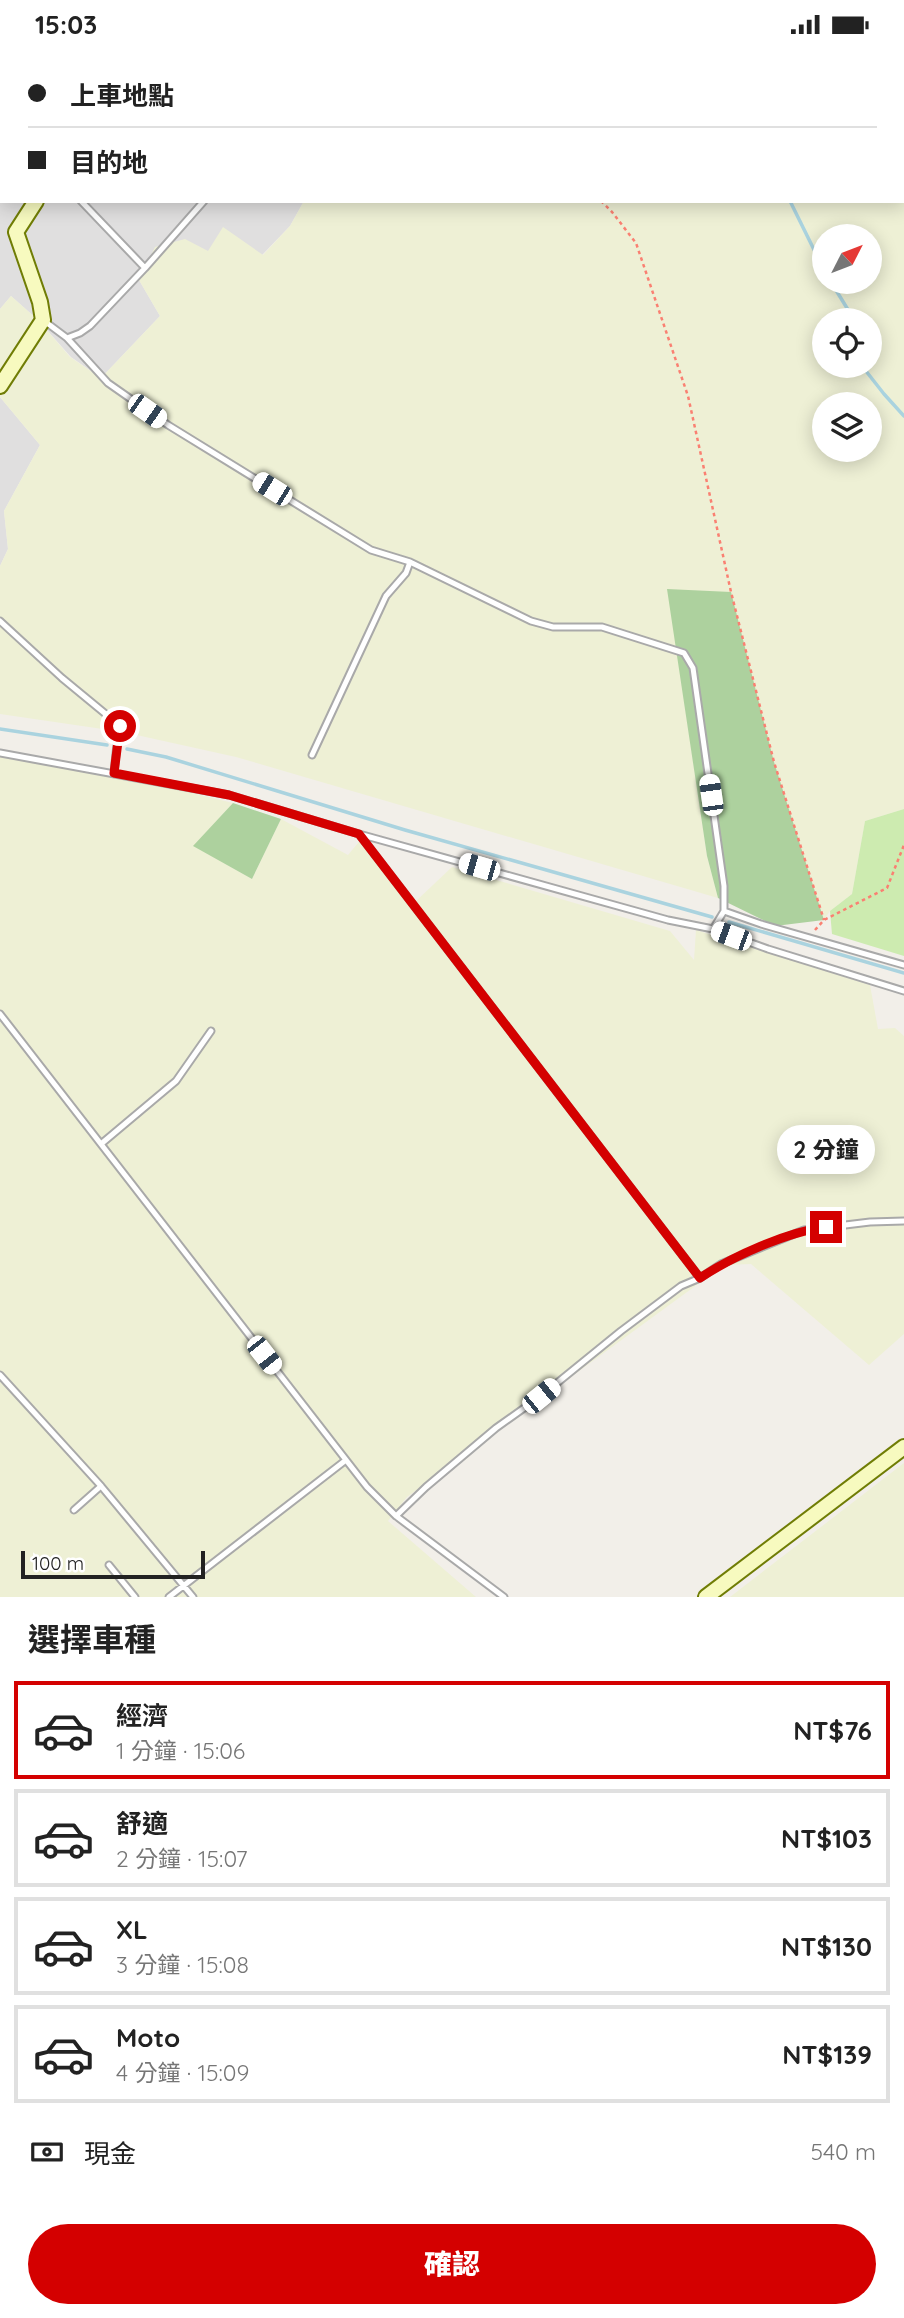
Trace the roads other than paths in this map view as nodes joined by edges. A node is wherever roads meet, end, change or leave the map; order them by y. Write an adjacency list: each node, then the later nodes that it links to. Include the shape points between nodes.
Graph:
1 (35, 203): 5 (street, via 16,232)
2 (83, 203): 4 (lane)
3 (202, 203): 4 (lane)
4 (145, 268): 6 (lane, via 90,326)
5 (43, 320): 6 (lane); 7 (street)
6 (67, 338): 8 (lane, via 108,383 168,425 371,550)
7 (0, 386)
8 (410, 562): 11 (lane, via 386,596); 14 (lane, via 531,621 553,627 602,627 689,658 694,667 721,860)
9 (0, 621): 12 (lane, via 120,726)
10 (0, 753): 12 (lane)
11 (312, 755)
12 (114, 773): 13 (lane, via 229,795)
13 (359, 834): 15 (lane); 22 (lane)
14 (724, 911): 15 (lane); 16 (lane)
15 (713, 929): 17 (lane)
16 (904, 965)
17 (904, 991)
18 (0, 1014): 20 (lane)
19 (211, 1031): 20 (lane, via 176,1080)
20 (101, 1144): 25 (lane)
21 (904, 1221): 22 (lane, via 804,1230 721,1264)
22 (700, 1278): 28 (lane, via 681,1286 496,1428)
23 (0, 1375): 26 (lane)
24 (904, 1447): 35 (street)
25 (346, 1460): 28 (lane); 30 (lane)
26 (101, 1486): 27 (lane); 30 (lane)
27 (74, 1510)
28 (396, 1516): 34 (lane)
29 (109, 1565): 31 (lane)
30 (183, 1585): 32 (lane); 33 (lane)
31 (135, 1597)
32 (169, 1597)
33 (193, 1597)
34 (503, 1597)
35 (706, 1597)

